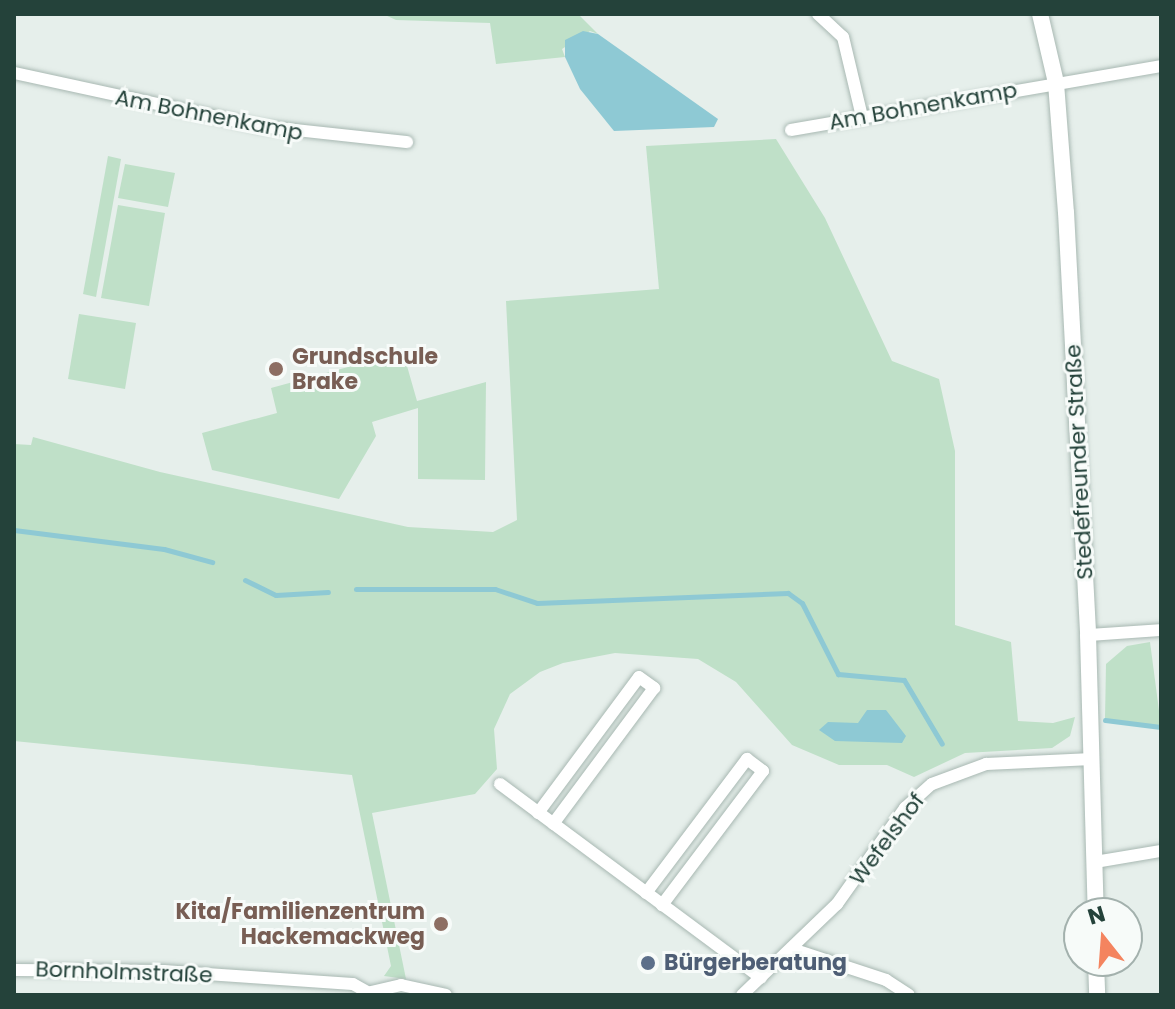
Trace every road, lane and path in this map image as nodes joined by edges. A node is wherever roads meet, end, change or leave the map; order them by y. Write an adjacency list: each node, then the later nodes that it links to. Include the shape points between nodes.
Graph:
1 (818, 14): 6 (street, via 843,37)
2 (1040, 14): 5 (street, Stedefreunder Straße)
3 (1161, 66): 5 (street, Am Bohnenkamp)
4 (14, 73): 8 (street, Am Bohnenkamp, via 259,126)
5 (1056, 83): 6 (street, Am Bohnenkamp); 10 (street, Stedefreunder Straße)
6 (862, 117): 7 (street, Am Bohnenkamp)
7 (791, 130)
8 (407, 142)
9 (1161, 630): 10 (street)
10 (1088, 635): 11 (street, Stedefreunder Straße)
11 (1092, 759): 16 (street, Stedefreunder Straße); 20 (street, Wefelshof, via 986,764 932,784 905,808 869,864)
12 (500, 784): 13 (street)
13 (538, 813): 14 (street); 14 (street, via 639,677 654,688)
14 (553, 824): 17 (street)
15 (1161, 851): 16 (street)
16 (1095, 862): 18 (street, Stedefreunder Straße)
17 (646, 893): 19 (street); 19 (street, via 747,759 763,771)
18 (1096, 897)
19 (662, 905): 22 (street)
20 (795, 950): 22 (street, Wefelshof); 26 (street, via 886,980)
21 (14, 970): 23 (street, Bornholmstraße, via 163,971 353,984)
22 (761, 978): 25 (street, Wefelshof)
23 (372, 993): 24 (street, via 401,985)
24 (446, 995)
25 (742, 995)
26 (909, 995)

